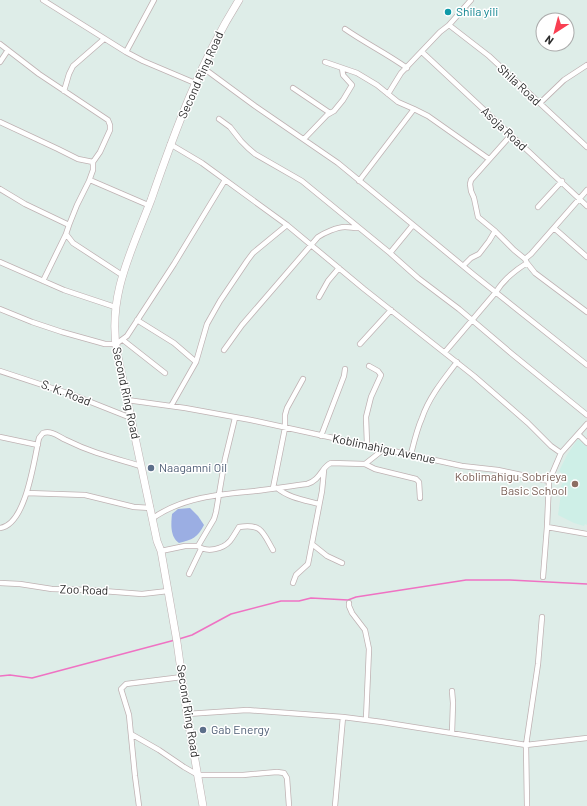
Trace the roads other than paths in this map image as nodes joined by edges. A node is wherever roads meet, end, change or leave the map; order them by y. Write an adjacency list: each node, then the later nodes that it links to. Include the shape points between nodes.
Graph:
1 (43, 0): 7 (street)
2 (154, 0): 10 (street)
3 (240, 0): 15 (street, Second Ring Road, via 222,27)
4 (471, 0): 5 (street)
5 (449, 26): 11 (street); 22 (street, Shila Road, via 489,56)
6 (345, 29): 17 (street)
7 (104, 39): 10 (street); 20 (street, via 73,66)
8 (0, 44): 9 (street)
9 (8, 50): 12 (street); 20 (street)
10 (126, 52): 18 (street)
11 (422, 52): 17 (street); 27 (street, Asoja Road)
12 (0, 62)
13 (325, 62): 16 (street)
14 (587, 65): 22 (street, via 564,80)
15 (202, 67): 18 (street, Second Ring Road); 28 (street)
16 (342, 68): 21 (street, via 357,73); 24 (street, via 343,75 352,85 343,100)
17 (407, 68): 21 (street)
18 (195, 83): 29 (street, Second Ring Road)
19 (293, 88): 24 (street)
20 (64, 91): 32 (street, via 108,120 110,130)
21 (388, 94): 23 (street)
22 (540, 104): 30 (street, Shila Road)
23 (414, 109): 31 (street); 35 (street)
24 (330, 113): 28 (street)
25 (219, 119): 47 (street, via 255,154 302,181)
26 (0, 122): 32 (street, via 78,159)
27 (511, 135): 31 (street); 36 (street, Asoja Road)
28 (304, 139): 35 (street)
29 (170, 144): 34 (street); 40 (street, Second Ring Road)
30 (587, 147)
31 (489, 159): 48 (street, via 472,178 470,184 478,217)
32 (94, 162): 33 (street)
33 (90, 180): 40 (street); 43 (street)
34 (225, 180): 44 (street); 65 (street)
35 (360, 181): 45 (street)
36 (562, 181): 39 (street, Asoja Road); 42 (street)
37 (0, 189): 43 (street)
38 (587, 190): 39 (street)
39 (579, 199): 41 (street, Asoja Road); 46 (street)
40 (148, 205): 57 (street, Second Ring Road)
41 (587, 206)
42 (538, 207)
43 (69, 225): 49 (street)
44 (286, 225): 50 (street); 72 (street, via 253,253 242,267 210,318)
45 (413, 225): 51 (street); 55 (street)
46 (554, 228): 52 (street); 53 (street)
47 (359, 229): 50 (street, via 345,227 325,233); 51 (street)
48 (495, 230): 53 (street); 55 (street, via 479,254)
49 (66, 234): 57 (street, via 73,243); 58 (street)
50 (311, 245): 56 (street); 70 (street, via 242,325)
51 (390, 253): 66 (street)
52 (587, 257)
53 (526, 261): 59 (street); 64 (street, via 535,273)
54 (0, 262): 58 (street)
55 (463, 266): 59 (street)
56 (338, 268): 60 (street); 63 (street)
57 (122, 275): 61 (street, Second Ring Road)
58 (43, 281): 61 (street)
59 (496, 292): 66 (street); 74 (street)
60 (319, 297)
61 (115, 308): 68 (street, Second Ring Road)
62 (0, 309): 68 (street, via 62,332 105,344)
63 (391, 310): 69 (street); 71 (street)
64 (587, 312)
65 (137, 320): 67 (street); 72 (street, via 174,343)
66 (473, 320): 71 (street); 82 (street)
67 (123, 340): 68 (street); 78 (street)
68 (116, 344): 80 (street, Second Ring Road)
69 (360, 344)
70 (224, 350)
71 (445, 352): 73 (street)
72 (196, 362): 81 (street)
73 (457, 362): 94 (street); 95 (street, via 427,405)
74 (587, 365)
75 (369, 366): 91 (street, via 381,376 371,397 366,417)
76 (345, 369): 88 (street)
77 (0, 371): 83 (street, S. K. Road, via 73,395)
78 (165, 373)
79 (303, 378): 86 (street, via 288,408)
80 (131, 400): 81 (street, Koblimahigu Avenue); 83 (street, Second Ring Road)
81 (171, 406): 84 (street, Koblimahigu Avenue)
82 (587, 415)
83 (131, 418): 97 (street, Second Ring Road)
84 (235, 418): 86 (street, Koblimahigu Avenue); 102 (street)
85 (587, 424): 87 (street)
86 (285, 428): 88 (street, Koblimahigu Avenue); 100 (street)
87 (578, 434): 90 (street); 94 (street)
88 (321, 436): 91 (street, Koblimahigu Avenue)
89 (0, 437): 92 (street)
90 (587, 443)
91 (367, 444): 93 (street, Koblimahigu Avenue)
92 (38, 445): 97 (street, via 43,433 51,432 88,451); 101 (street)
93 (384, 448): 95 (street, Koblimahigu Avenue); 96 (street)
94 (561, 453): 99 (street)
95 (411, 454): 99 (street, Koblimahigu Avenue)
96 (365, 464): 98 (street, via 331,463 326,464); 103 (street, via 416,479 419,482)
97 (141, 466): 105 (street, Second Ring Road)
98 (324, 469): 100 (street, via 312,483); 104 (street)
99 (549, 481): 107 (street)
100 (275, 488): 102 (street); 104 (street, via 292,497)
101 (27, 493): 105 (street, via 85,495 134,507); 108 (street, via 15,519 8,526)
102 (219, 494): 106 (street, via 182,503); 111 (street, via 214,520)
103 (420, 498)
104 (319, 504): 110 (street)
105 (151, 508): 106 (street, Second Ring Road)
106 (153, 518): 113 (street, Second Ring Road)
107 (547, 527): 109 (street); 116 (street)
108 (0, 528)
109 (587, 534)
110 (312, 544): 114 (street, via 327,556); 117 (street, via 308,564 296,575)
111 (200, 548): 112 (street, via 213,550 223,547 239,528 249,525 264,533); 113 (street, via 185,546); 115 (street)
112 (273, 550)
113 (161, 551): 119 (street, Second Ring Road)
114 (342, 563)
115 (189, 574)
116 (543, 577)
117 (293, 582)
118 (0, 583): 119 (street, Zoo Road, via 142,594)
119 (168, 591): 122 (street, Second Ring Road)
120 (349, 603): 126 (street, via 352,613 365,630 368,641)
121 (542, 617): 130 (street)
122 (182, 677): 124 (street, Second Ring Road); 128 (street, via 123,686)
123 (452, 690): 127 (street)
124 (187, 714): 125 (street, via 247,710); 131 (street, Second Ring Road)
125 (343, 717): 126 (street); 135 (street)
126 (366, 719): 127 (street)
127 (452, 733): 130 (street)
128 (131, 734): 131 (street); 132 (street)
129 (587, 738): 130 (street)
130 (526, 745): 136 (street)
131 (198, 775): 133 (street, Second Ring Road); 134 (street, via 284,773 287,778)
132 (140, 806)
133 (203, 806)
134 (289, 806)
135 (335, 806)
136 (528, 806)

